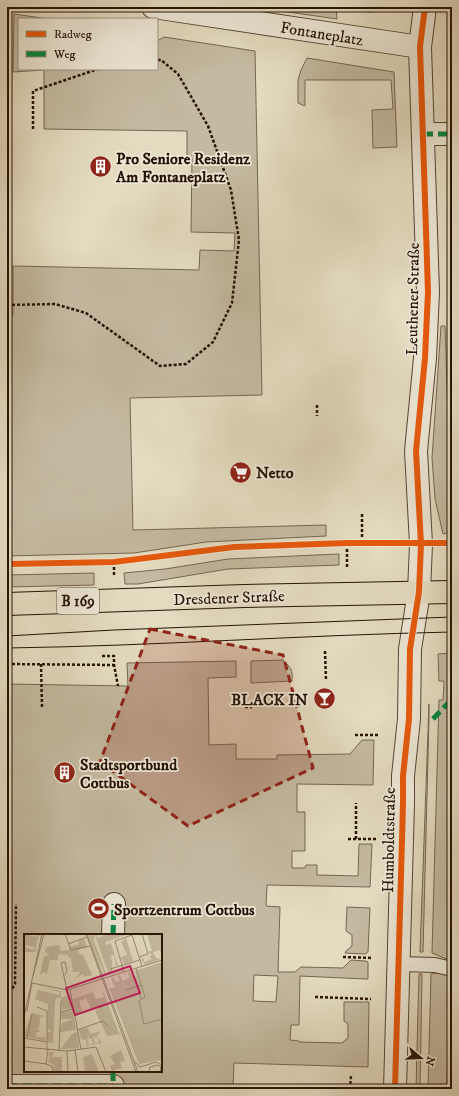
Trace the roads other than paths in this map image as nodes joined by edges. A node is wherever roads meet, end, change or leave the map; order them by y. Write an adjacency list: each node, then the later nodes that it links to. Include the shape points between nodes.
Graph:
1 (153, 7): 3 (street, Fontaneplatz)
2 (424, 7): 3 (street, Leuthener Straße)
3 (420, 47): 4 (street, Leuthener Straße)
4 (423, 134): 5 (street); 6 (street, Leuthener Straße, via 428,292 425,358 416,450 421,544)
5 (452, 134)
6 (419, 592): 7 (main road, Dresdener Straße / B 169); 8 (main road, Dresdener Straße / B 169); 11 (street, Humboldtstraße, via 410,649 409,719 403,776)
7 (452, 592)
8 (7, 604)
9 (114, 904): 10 (street)
10 (114, 934)
11 (398, 964): 12 (lane, via 435,965); 15 (street, Humboldtstraße)
12 (452, 969)
13 (113, 1082): 14 (street)
14 (7, 1086)
15 (395, 1089)

